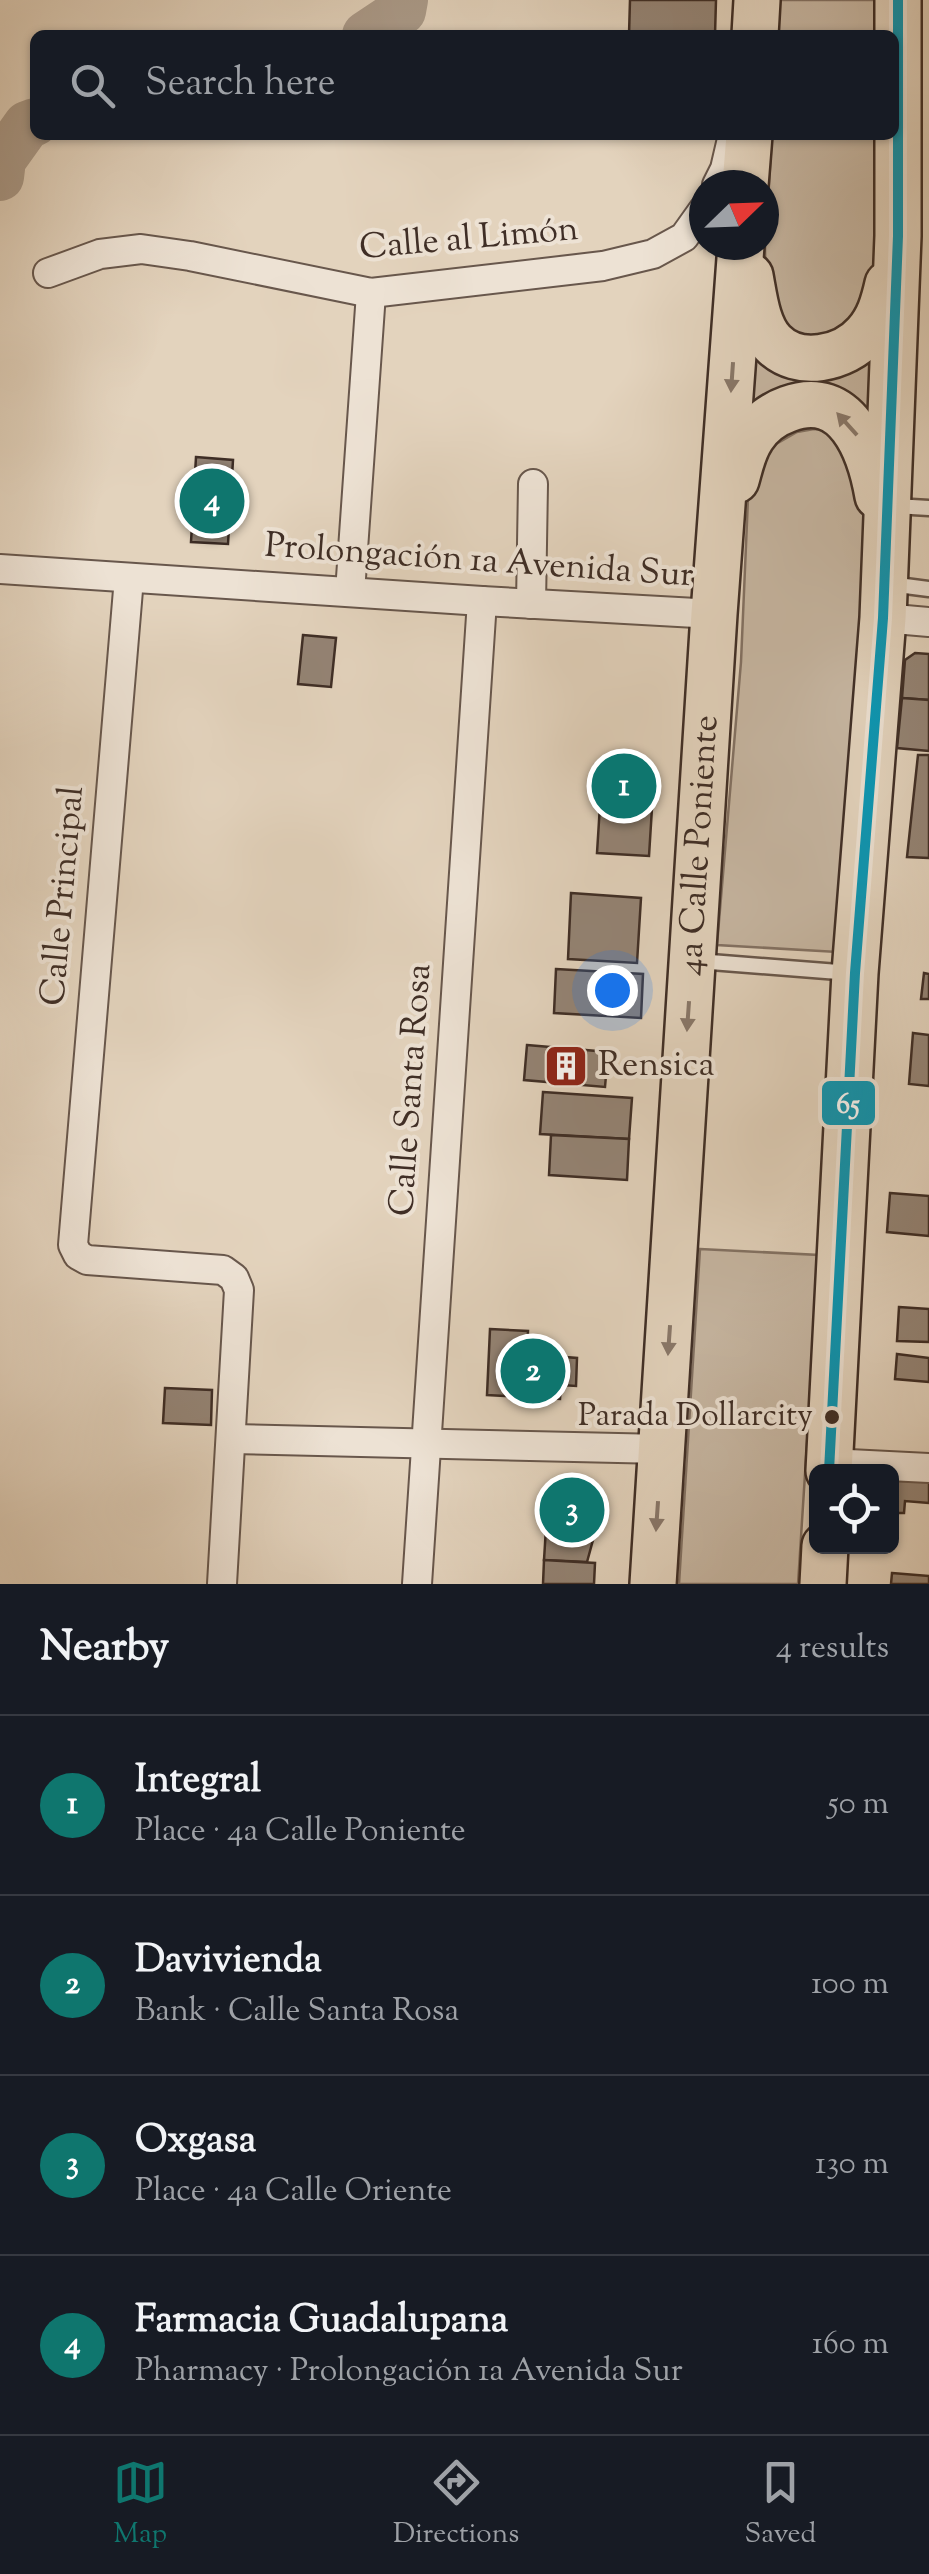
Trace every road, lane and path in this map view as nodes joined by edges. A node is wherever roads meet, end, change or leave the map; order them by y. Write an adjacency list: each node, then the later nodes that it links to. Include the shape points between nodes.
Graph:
1 (758, 0): 3 (highway)
2 (898, 0): 4 (highway)
3 (756, 30)
4 (898, 30)
5 (733, 140): 8 (street)
6 (748, 140): 9 (highway)
7 (898, 140): 11 (highway)
8 (724, 170)
9 (746, 170)
10 (689, 230): 15 (street, Calle al Limón, via 654,254 603,266)
11 (898, 236): 13 (highway, via 872,327 842,352 815,358 774,346); 18 (highway)
12 (741, 260): 17 (highway, 4a Calle Poniente, one-way to 17)
13 (745, 260)
14 (48, 274): 15 (street, Calle al Limón, via 100,254 141,249)
15 (370, 292): 22 (street)
16 (532, 484): 24 (street)
17 (722, 525): 18 (highway, one-way to 17, via 866,448 847,421 821,404 794,406 754,432); 25 (highway, 4a Calle Poniente)
18 (894, 552): 21 (lane); 26 (street); 28 (highway)
19 (0, 569): 20 (street, Prolongación 1a Avenida Sur)
20 (129, 578): 22 (street, Prolongación 1a Avenida Sur); 29 (street, Calle Principal, via 73,1246 87,1260 223,1270 234,1278 239,1290)
21 (929, 590)
22 (350, 592): 23 (street, Prolongación 1a Avenida Sur)
23 (482, 601): 24 (street, Prolongación 1a Avenida Sur); 30 (street, Calle Santa Rosa)
24 (532, 604): 25 (street, Prolongación 1a Avenida Sur)
25 (714, 614): 27 (highway, 4a Calle Poniente)
26 (929, 622)
27 (692, 960): 28 (lane); 31 (highway, 4a Calle Poniente, one-way to 31)
28 (855, 973): 32 (highway)
29 (232, 1439): 30 (street); 36 (street)
30 (427, 1443): 31 (street); 37 (street, Calle Santa Rosa)
31 (662, 1448): 38 (highway, 4a Calle Poniente, one-way to 38)
32 (829, 1464)
33 (899, 1468): 34 (street)
34 (929, 1468)
35 (825, 1554): 39 (highway)
36 (222, 1584)
37 (417, 1584)
38 (653, 1584)
39 (824, 1584)

